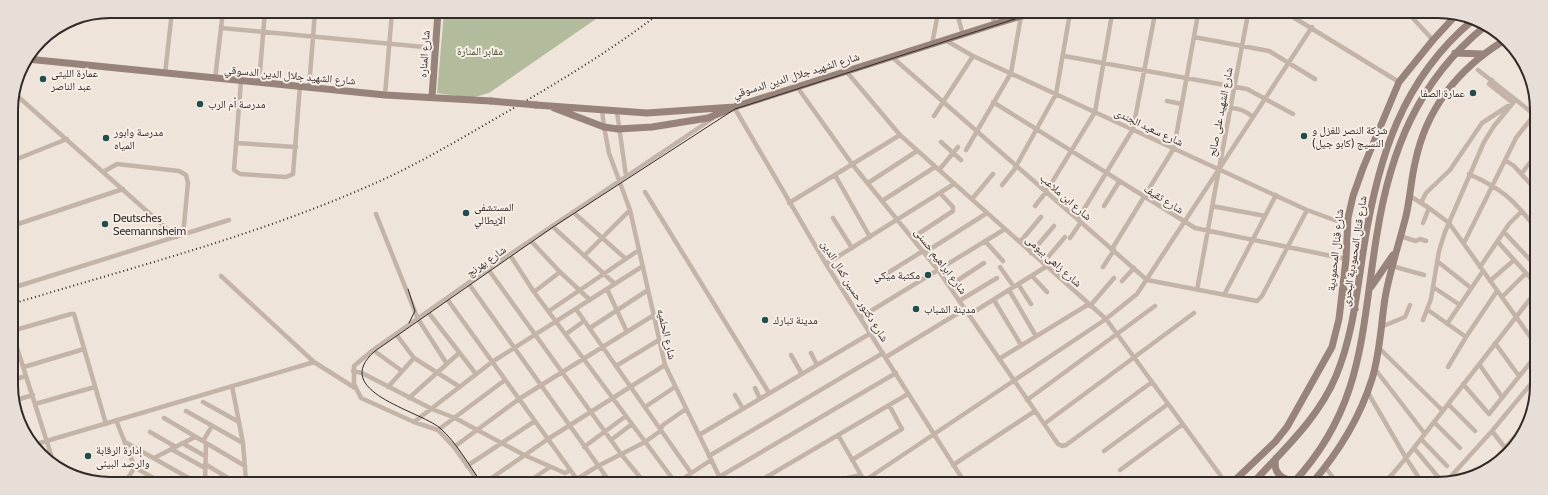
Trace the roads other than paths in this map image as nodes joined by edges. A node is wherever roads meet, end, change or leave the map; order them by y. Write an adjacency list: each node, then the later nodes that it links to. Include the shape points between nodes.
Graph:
1 (171, 18): 48 (street)
2 (222, 18): 23 (street)
3 (265, 18): 25 (street)
4 (315, 18): 28 (street)
5 (392, 18): 32 (street)
6 (438, 18): 35 (main road, شارع المناره)
7 (937, 18): 33 (street)
8 (958, 18): 26 (street)
9 (993, 18): 20 (street)
10 (1014, 18): 20 (main road, شارع الشهيد جلال الدين الدسوقي)
11 (1021, 18): 47 (street)
12 (1069, 18): 39 (street)
13 (1111, 18): 42 (street)
14 (1154, 18): 44 (street)
15 (1197, 18): 27 (street)
16 (1247, 18): 34 (street, شارع الشهيد على صالح)
17 (1295, 18): 22 (street)
18 (1414, 18): 30 (street)
19 (1452, 19): 30 (main road, شارع قنال المحمودية)
20 (995, 24): 26 (main road, شارع الشهيد جلال الدين الدسوقي)
21 (1470, 24): 241 (main road, شارع قنال المحمودية البحرى, via 1430,65 1407,100 1394,126 1372,200)
22 (1312, 27): 43 (street); 54 (street)
23 (221, 28): 25 (street); 50 (street)
24 (1482, 29): 36 (main road, شارع قنال المحمودية البحرى)
25 (263, 32): 28 (street); 55 (street)
26 (963, 34): 29 (main road, شارع الشهيد جلال الدين الدسوقي)
27 (1194, 36): 34 (street); 49 (street)
28 (313, 38): 32 (street); 59 (street)
29 (945, 40): 33 (main road, شارع الشهيد جلال الدين الدسوقي); 38 (street, شارع سعيد الجندى)
30 (1433, 40): 54 (main road, شارع قنال المحمودية)
31 (1501, 43): 37 (main road)
32 (390, 44): 35 (street); 61 (street)
33 (932, 44): 40 (main road, شارع الشهيد جلال الدين الدسوقي)
34 (1242, 45): 43 (street, via 1269,51); 58 (street, شارع الشهيد على صالح)
35 (435, 48): 62 (main road, شارع المناره)
36 (1455, 53): 37 (main road); 219 (main road, شارع قنال المحمودية البحرى, via 1427,89 1402,136 1381,208)
37 (1483, 54): 125 (main road, via 1452,83 1431,116 1417,151)
38 (973, 56): 47 (street, شارع سعيد الجندى); 67 (street)
39 (1064, 56): 42 (street); 60 (street)
40 (892, 57): 46 (main road, شارع الشهيد جلال الدين الدسوقي); 67 (street, شارع ابن ملاعب)
41 (33, 60): 48 (main road, شارع الشهيد جلال الدين الدسوقي)
42 (1104, 63): 44 (street); 76 (street)
43 (1289, 63): 51 (street); 64 (street)
44 (1144, 70): 49 (street); 84 (street)
45 (1478, 70): 52 (street)
46 (846, 71): 57 (main road, شارع الشهيد جلال الدين الدسوقي); 87 (street, شارع زاهى بيومى)
47 (1011, 73): 60 (street, شارع سعيد الجندى); 66 (street)
48 (165, 74): 50 (main road, شارع الشهيد جلال الدين الدسوقي)
49 (1187, 78): 58 (street); 69 (street)
50 (215, 79): 53 (main road, شارع الشهيد جلال الدين الدسوقي)
51 (1315, 79)
52 (1492, 80): 68 (street, via 1489,84); 74 (street)
53 (241, 81): 55 (main road, شارع الشهيد جلال الدين الدسوقي); 90 (street)
54 (1399, 82): 152 (main road, شارع قنال المحمودية, via 1356,184)
55 (259, 83): 56 (main road, شارع الشهيد جلال الدين الدسوقي)
56 (300, 86): 59 (main road, شارع الشهيد جلال الدين الدسوقي); 91 (street)
57 (798, 86): 71 (main road, شارع الشهيد جلال الدين الدسوقي); 102 (street, شارع ابراهيم حسنى)
58 (1234, 86): 64 (street); 72 (street, شارع الشهيد على صالح)
59 (309, 87): 61 (main road, شارع الشهيد جلال الدين الدسوقي)
60 (1056, 94): 76 (street, شارع سعيد الجندى); 85 (street)
61 (385, 95): 62 (main road, شارع الشهيد جلال الدين الدسوقي)
62 (432, 97): 70 (main road, شارع الشهيد جلال الدين الدسوقي, bridge)
63 (19, 98): 88 (street)
64 (1266, 98): 77 (street); 80 (street)
65 (1167, 101): 69 (street)
66 (994, 102): 85 (street, شارع ثقيف); 86 (street)
67 (943, 103): 78 (street); 86 (street, شارع ابن ملاعب)
68 (1513, 103): 110 (street, via 1494,126); 130 (street, via 1482,123 1444,177 1426,192)
69 (1182, 104): 93 (street)
70 (552, 107): 73 (main road, شارع الشهيد جلال الدين الدسوقي); 82 (main road, شارع الشهيد جلال الدين الدسوقي)
71 (734, 107): 75 (main road, شارع الشهيد جلال الدين الدسوقي, via 668,112); 79 (main road, شارع الشهيد جلال الدين الدسوقي); 129 (street, شارع دكتور حسين كمال الدين)
72 (1230, 108): 80 (street, via 1243,110); 105 (street, شارع الشهيد على صالح)
73 (602, 110): 75 (main road, شارع الشهيد جلال الدين الدسوقي); 82 (street, شارع الحلميه)
74 (1530, 111)
75 (617, 112): 83 (street)
76 (1095, 112): 84 (street, شارع سعيد الجندى); 96 (street)
77 (1293, 114)
78 (934, 116)
79 (714, 117): 83 (main road, شارع الشهيد جلال الدين الدسوقي); 112 (street, شارع بهرنج)
80 (1253, 118): 105 (street)
81 (1530, 120): 100 (street, via 1521,130)
82 (604, 128): 83 (main road, شارع الشهيد جلال الدين الدسوقي); 113 (street, شارع الحلميه)
83 (618, 129): 112 (street)
84 (1133, 129): 93 (street, شارع سعيد الجندى); 109 (street)
85 (1037, 130): 96 (street, شارع ثقيف); 103 (street)
86 (977, 132): 94 (street); 103 (street, شارع ابن ملاعب)
87 (900, 136): 95 (street, شارع زاهى بيومى); 102 (street)
88 (67, 140): 98 (street); 106 (street)
89 (941, 142): 97 (street)
90 (236, 143): 91 (street); 91 (street, via 236,173 286,177 293,174)
91 (296, 147)
92 (958, 147): 97 (street)
93 (1174, 148): 105 (street, شارع سعيد الجندى); 126 (street)
94 (966, 150)
95 (917, 151): 104 (street, شارع زاهى بيومى); 115 (street)
96 (1070, 152): 109 (street, شارع ثقيف); 122 (street)
97 (953, 153): 99 (street); 104 (street)
98 (18, 159)
99 (961, 160)
100 (1505, 160): 107 (street); 119 (street)
101 (1530, 163): 107 (street)
102 (852, 164): 111 (street); 115 (street, شارع ابراهيم حسنى)
103 (1016, 165): 118 (street); 122 (street, شارع ابن ملاعب)
104 (937, 168): 117 (street, شارع زاهى بيومى); 128 (street)
105 (1219, 169): 124 (street, شارع سعيد الجندى); 133 (street); 148 (street, شارع الشهيد على صالح)
106 (103, 172): 120 (street); 158 (street, via 116,164 186,175 188,183)
107 (1522, 173): 116 (street)
108 (993, 174): 127 (street)
109 (1106, 174): 114 (street, شارع ثقيف); 146 (street)
110 (1469, 174): 119 (street); 150 (street)
111 (835, 175): 129 (street); 161 (street)
112 (626, 176): 113 (street, شارع بهرنج)
113 (619, 181): 135 (street, شارع الحلميه); 138 (street, شارع بهرنج)
114 (1119, 182): 126 (street, شارع ثقيف); 132 (street)
115 (868, 183): 128 (street, شارع ابراهيم حسنى)
116 (1530, 183)
117 (954, 184): 123 (street); 127 (street, شارع زاهى بيومى)
118 (1002, 185)
119 (1492, 185): 137 (street, via 1509,197); 170 (street)
120 (123, 189): 151 (street); 160 (street)
121 (645, 192): 322 (street)
122 (1046, 192): 131 (street); 146 (street, شارع ابن ملاعب)
123 (940, 193): 145 (street); 163 (street, via 953,211)
124 (1276, 195): 136 (street, شارع سعيد الجندى); 141 (street)
125 (1410, 196): 130 (street); 159 (main road)
126 (1144, 197): 148 (street, شارع ثقيف); 174 (street)
127 (972, 200): 139 (street, شارع زاهى بيومى)
128 (882, 201): 145 (street, شارع ابراهيم حسنى)
129 (789, 203): 187 (street, شارع دكتور حسين كمال الدين)
130 (1421, 203): 134 (street)
131 (1036, 206)
132 (1104, 206)
133 (1212, 206): 141 (street); 156 (street)
134 (1429, 208): 149 (street); 150 (street)
135 (630, 210): 162 (street); 173 (street, شارع الحلميه)
136 (1307, 210): 152 (street, شارع سعيد الجندى); 171 (street)
137 (1522, 211): 147 (street); 157 (street)
138 (573, 212): 153 (street, شارع بهرنج); 162 (street)
139 (986, 213): 155 (street, شارع زاهى بيومى); 176 (street)
140 (376, 214): 251 (street)
141 (1265, 216): 164 (street)
142 (1041, 217): 167 (street)
143 (833, 218): 172 (street)
144 (229, 220): 158 (street)
145 (897, 220): 161 (street); 163 (street, شارع ابراهيم حسنى)
146 (1079, 221): 174 (street, شارع ابن ملاعب); 188 (street)
147 (1530, 221)
148 (1184, 222): 156 (street, شارع ثقيف); 207 (street, شارع الشهيد على صالح)
149 (1423, 223)
150 (1449, 223): 170 (street); 185 (street)
151 (18, 224)
152 (1348, 225): 181 (main road, شارع قنال المحمودية)
153 (552, 226): 165 (street, شارع بهرنج); 179 (street)
154 (1054, 226): 177 (street)
155 (1005, 229): 166 (street); 167 (street, شارع زاهى بيومى)
156 (1208, 231): 164 (street, شارع ثقيف); 223 (street)
157 (1504, 232): 169 (street); 183 (street)
158 (183, 235): 160 (street)
159 (1400, 236): 168 (street); 175 (main road)
160 (176, 237): 212 (street)
161 (870, 237): 172 (street)
162 (601, 238): 179 (street); 180 (street)
163 (912, 238): 176 (street, شارع ابراهيم حسنى)
164 (1253, 240): 171 (street, شارع ثقيف); 227 (street)
165 (531, 241): 178 (street, شارع بهرنج); 197 (street)
166 (985, 241): 184 (street); 196 (street)
167 (1020, 242): 177 (street, شارع زاهى بيومى)
168 (1426, 242)
169 (1498, 242): 182 (street); 194 (street)
170 (1464, 243): 194 (street)
171 (1288, 246): 181 (street, شارع ثقيف); 227 (street, via 1257,301)
172 (852, 248): 187 (street)
173 (639, 250): 180 (street); 189 (street, شارع الحلميه)
174 (1113, 250): 192 (street); 193 (street, شارع ابن ملاعب)
175 (1396, 251): 190 (main road); 219 (main road)
176 (924, 252): 196 (street, شارع ابراهيم حسنى); 200 (street)
177 (1031, 253): 188 (street, شارع زاهى بيومى)
178 (510, 255): 195 (street, شارع بهرنج); 225 (street)
179 (584, 256): 199 (street)
180 (626, 259): 199 (street)
181 (1346, 259): 216 (main road, شارع قنال المحمودية)
182 (1514, 260): 198 (street); 209 (street)
183 (1530, 260)
184 (1003, 261)
185 (1437, 261): 215 (street); 217 (street)
186 (984, 263): 213 (street)
187 (826, 264): 250 (street, شارع دكتور حسين كمال الدين)
188 (1045, 265): 203 (street); 236 (street, شارع زاهى بيومى)
189 (643, 266): 211 (street); 221 (street, شارع الحلميه)
190 (1392, 266): 201 (street); 257 (main road)
191 (1000, 267): 214 (street)
192 (1103, 267)
193 (1134, 268): 207 (street, شارع ابن ملاعب); 208 (street)
194 (1482, 269): 209 (street); 217 (street)
195 (488, 270): 210 (street, شارع بهرنج); 265 (street)
196 (938, 270): 213 (street, شارع ابراهيم حسنى); 250 (street)
197 (560, 272): 220 (street); 225 (street)
198 (1526, 273): 206 (street); 228 (street)
199 (604, 274): 211 (street); 220 (street)
200 (886, 274)
201 (1424, 275)
202 (222, 276): 286 (street)
203 (1032, 276): 214 (street); 226 (street)
204 (996, 278): 233 (street)
205 (1114, 278): 236 (street)
206 (1530, 278)
207 (1147, 280): 223 (street); 252 (street, شارع الشهيد على صالح, via 1129,302)
208 (1122, 281)
209 (1490, 281): 224 (street)
210 (469, 284): 229 (street, شارع بهرنج); 274 (street)
211 (615, 284): 218 (street)
212 (18, 286)
213 (950, 286): 233 (street, شارع ابراهيم حسنى)
214 (1016, 286): 222 (street); 234 (street)
215 (1433, 287): 237 (street); 243 (street)
216 (1343, 288): 241 (main road); 436 (main road, شارع قنال المحمودية, via 1334,343 1298,411 1282,435)
217 (1471, 288): 237 (street)
218 (607, 289): 231 (street); 242 (street)
219 (1369, 289): 439 (main road, شارع قنال المحمودية البحرى, via 1361,346 1346,401 1329,436)
220 (579, 290): 231 (street); 244 (street)
221 (648, 290): 242 (street); 247 (street, شارع الحلميه)
222 (1009, 290): 232 (street); 266 (street)
223 (1197, 290): 227 (street)
224 (1498, 291): 228 (street); 268 (street)
225 (534, 292): 244 (street)
226 (1047, 292)
227 (1224, 295)
228 (1502, 297): 249 (street)
229 (447, 299): 245 (street, شارع بهرنج); 287 (street)
230 (1530, 299): 249 (street)
231 (590, 300): 239 (street)
232 (994, 300): 248 (street); 271 (street)
233 (960, 301): 240 (street, شارع ابراهيم حسنى)
234 (1031, 304)
235 (1410, 304): 257 (street, via 1405,317)
236 (1090, 305): 252 (street, شارع زاهى بيومى); 266 (street)
237 (1460, 305): 256 (street)
238 (1155, 306): 264 (street)
239 (576, 309): 254 (street); 255 (street)
240 (965, 309): 248 (street, شارع ابراهيم حسنى); 281 (street)
241 (1356, 309): 396 (main road, شارع قنال المحمودية البحرى, via 1347,347 1330,389 1310,420)
242 (617, 310): 258 (street); 260 (street)
243 (1428, 310): 253 (street); 256 (street)
244 (549, 311): 255 (street)
245 (428, 312): 251 (street, شارع بهرنج); 277 (street)
246 (1194, 313): 282 (street)
247 (654, 315): 260 (street); 269 (street, شارع الحلميه)
248 (969, 315): 285 (street, شارع ابراهيم حسنى)
249 (1516, 316): 267 (street); 270 (street)
250 (861, 317): 261 (street, شارع دكتور حسين كمال الدين)
251 (418, 319): 262 (street, شارع بهرنج); 289 (street)
252 (1106, 319): 264 (street, شارع زاهى بيومى); 307 (street, شارع الشهيد على صالح)
253 (1423, 320)
254 (584, 321): 258 (street); 263 (street)
255 (557, 322): 263 (street); 265 (street)
256 (1447, 324): 268 (street)
257 (1381, 327): 273 (main road)
258 (590, 328): 272 (street)
259 (18, 330): 275 (street, via 73,314)
260 (627, 332): 272 (street)
261 (871, 333): 281 (street, شارع دكتور حسين كمال الدين); 292 (street)
262 (396, 334): 276 (street, شارع بهرنج); 283 (street)
263 (566, 334): 284 (street)
264 (1117, 334): 282 (street, شارع زاهى بيومى); 332 (street)
265 (536, 335): 274 (street); 300 (street)
266 (1036, 336): 271 (street)
267 (1530, 336)
268 (1466, 337): 295 (street)
269 (659, 340): 291 (street, شارع الحلميه); 293 (street)
270 (1495, 343): 290 (street); 305 (street)
271 (1022, 345): 285 (street)
272 (603, 347): 284 (street); 293 (street)
273 (1378, 347): 296 (main road); 344 (street)
274 (514, 349): 287 (street); 313 (street)
275 (84, 350): 294 (street); 314 (street)
276 (373, 350): 297 (street, شارع بهرنج, via 354,366); 298 (street)
277 (459, 353): 289 (street); 302 (street)
278 (811, 353): 292 (street)
279 (18, 355): 294 (street)
280 (791, 355): 303 (street)
281 (885, 355): 301 (street, شارع دكتور حسين كمال الدين); 395 (street)
282 (1133, 357): 309 (street, شارع زاهى بيومى); 356 (street)
283 (414, 358): 298 (street); 299 (street)
284 (584, 359): 300 (street); 327 (street)
285 (999, 359): 307 (street, شارع ابراهيم حسنى)
286 (314, 362): 312 (street); 319 (street)
287 (492, 362): 302 (street); 308 (street)
288 (1530, 363): 305 (street)
289 (446, 364): 299 (street)
290 (1479, 364): 310 (street); 328 (street)
291 (665, 365): 317 (street); 318 (street, شارع الحلميه)
292 (817, 365): 303 (street)
293 (616, 366): 317 (street)
294 (24, 367): 304 (street)
295 (1448, 367)
296 (1374, 369): 321 (main road); 367 (street)
297 (353, 371): 315 (street); 319 (street)
298 (402, 372): 315 (street)
299 (437, 372): 316 (street); 326 (street)
300 (563, 373): 313 (street); 345 (street)
301 (896, 373): 323 (street, شارع دكتور حسين كمال الدين); 430 (street)
302 (476, 374): 316 (street)
303 (802, 374): 322 (street)
304 (26, 376): 306 (street); 324 (street)
305 (1519, 376): 328 (street)
306 (18, 378)
307 (1013, 379): 332 (street, شارع ابراهيم حسنى); 370 (street, شارع الشهيد على صالح)
308 (505, 380): 331 (street); 348 (street)
309 (1152, 382): 335 (street, شارع زاهى بيومى); 356 (street, شارع ابراهيم حسنى, via 1066,445 1058,444)
310 (1463, 384): 328 (street, via 1487,413 1490,413); 336 (street)
311 (1530, 385): 364 (street)
312 (232, 386): 349 (street); 351 (street)
313 (541, 386): 331 (street); 358 (street)
314 (95, 387): 334 (street); 354 (street)
315 (388, 387): 326 (street)
316 (460, 387): 339 (street)
317 (630, 387): 327 (street); 338 (street)
318 (675, 387): 338 (street); 340 (street, شارع الحلميه)
319 (355, 388): 352 (street, via 368,402)
320 (755, 388): 330 (street)
321 (1367, 391): 397 (street); 407 (main road, via 1350,428)
322 (769, 393): 330 (street)
323 (908, 394): 337 (street); 370 (street, شارع دكتور حسين كمال الدين)
324 (32, 395): 329 (street); 334 (street)
325 (735, 395): 341 (street)
326 (409, 398): 339 (street)
327 (612, 398): 345 (street); 346 (street)
328 (1502, 398)
329 (19, 399)
330 (760, 399): 341 (street)
331 (520, 400): 350 (street); 362 (street)
332 (1027, 400): 343 (street, شارع ابراهيم حسنى)
333 (203, 402): 351 (street)
334 (35, 404): 374 (street)
335 (1168, 404): 357 (street, شارع زاهى بيومى); 389 (street)
336 (1448, 404): 344 (street); 363 (street)
337 (889, 405): 369 (street); 398 (street, via 902,429)
338 (644, 407): 360 (street)
339 (432, 409): 348 (street); 352 (street)
340 (686, 409): 360 (street); 368 (street, شارع الحلميه)
341 (743, 409): 368 (street)
342 (186, 411): 359 (street)
343 (1035, 411): 356 (street, شارع ابراهيم حسنى); 399 (street)
344 (1443, 411): 353 (street)
345 (591, 412): 358 (street); 366 (street)
346 (626, 416): 355 (street); 366 (street)
347 (164, 418): 371 (street)
348 (455, 418): 361 (street); 362 (street)
349 (116, 420): 354 (street); 376 (street)
350 (535, 421): 372 (street); 382 (street)
351 (239, 422): 381 (street)
352 (414, 422): 361 (street)
353 (1434, 422): 367 (street); 387 (street)
354 (106, 424): 374 (street)
355 (632, 424): 375 (street); 378 (street)
356 (1044, 424)
357 (1183, 424): 409 (street); 435 (street, شارع زاهى بيومى)
358 (569, 425): 372 (street); 384 (street)
359 (212, 426): 377 (street); 381 (street)
360 (660, 428): 378 (street, via 659,432); 410 (street)
361 (438, 430): 383 (street)
362 (479, 430): 382 (street); 383 (street)
363 (1475, 431)
364 (1492, 431): 388 (street); 414 (street)
365 (150, 432): 385 (street)
366 (605, 432): 375 (street); 384 (street)
367 (1425, 434): 373 (street)
368 (699, 435): 395 (street, شارع الحلميه)
369 (838, 435): 398 (street); 431 (street)
370 (934, 435): 399 (street, شارع دكتور حسين كمال الدين); 433 (street, شارع الشهيد على صالح)
371 (195, 436): 377 (street); 380 (street)
372 (548, 439): 391 (street); 408 (street)
373 (1421, 439): 386 (street); 404 (street)
374 (47, 440): 379 (street); 392 (street)
375 (611, 440): 390 (street)
376 (125, 442): 394 (street); 405 (street)
377 (204, 442): 393 (street); 401 (street)
378 (645, 442): 390 (street); 427 (street)
379 (39, 443)
380 (182, 443): 385 (street); 393 (street)
381 (243, 443): 401 (street)
382 (502, 443): 391 (street); 402 (street)
383 (454, 447): 402 (street)
384 (584, 447): 403 (street)
385 (174, 448): 394 (street); 400 (street)
386 (1414, 448): 397 (street); 443 (street)
387 (1460, 448)
388 (1505, 448)
389 (1104, 451)
390 (621, 454): 403 (street); 426 (street)
391 (524, 455): 406 (street); 422 (street)
392 (52, 456)
393 (205, 456): 400 (street)
394 (154, 458): 417 (street)
395 (710, 458): 410 (street); 429 (street, شارع الحلميه)
396 (1276, 458): 437 (main road, شارع قنال المحمودية البحرى); 438 (main road, via 1275,468)
397 (1406, 458): 413 (street); 442 (street)
398 (852, 460): 411 (street)
399 (952, 465): 434 (street, شارع دكتور حسين كمال الدين)
400 (205, 466): 418 (street); 419 (street)
401 (245, 466): 420 (street)
402 (467, 466): 421 (street)
403 (598, 466): 412 (street); 425 (street)
404 (1447, 466)
405 (134, 467): 415 (street); 416 (street)
406 (550, 467): 408 (street, via 565,473); 423 (street)
407 (1325, 467): 440 (main road); 441 (street)
408 (570, 470): 424 (street)
409 (1120, 470)
410 (691, 473): 428 (street)
411 (861, 475): 432 (street)
412 (605, 476)
413 (1390, 476)
414 (1451, 476)
415 (128, 477)
416 (152, 477)
417 (187, 477)
418 (204, 477)
419 (226, 477)
420 (246, 477)
421 (475, 477)
422 (493, 477)
423 (535, 477)
424 (574, 477)
425 (582, 477)
426 (640, 477)
427 (672, 477)
428 (684, 477)
429 (719, 477)
430 (725, 477)
431 (767, 477)
432 (852, 477)
433 (872, 477)
434 (961, 477)
435 (1222, 477)
436 (1238, 477)
437 (1259, 477)
438 (1282, 477)
439 (1298, 477)
440 (1317, 477)
441 (1333, 477)
442 (1418, 477)
443 (1438, 477)

